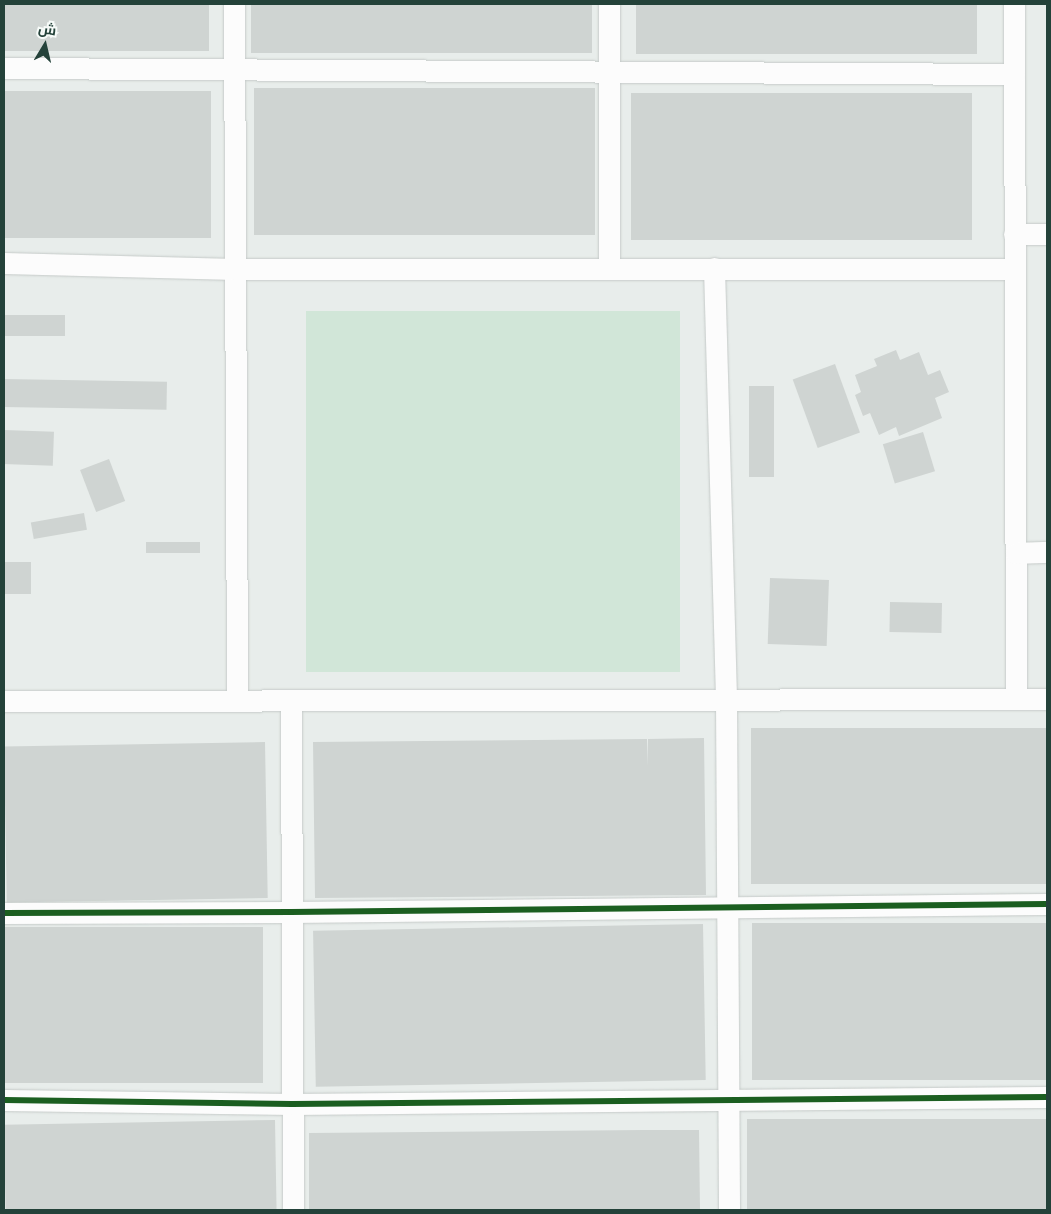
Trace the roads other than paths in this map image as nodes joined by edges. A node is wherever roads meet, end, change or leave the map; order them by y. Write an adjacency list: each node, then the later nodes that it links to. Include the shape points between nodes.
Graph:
1 (234, 4): 5 (street)
2 (608, 4): 6 (street)
3 (1014, 4): 7 (street)
4 (4, 68): 5 (street)
5 (233, 69): 6 (street); 14 (street)
6 (609, 72): 7 (street); 11 (street)
7 (1014, 74): 8 (street)
8 (1014, 234): 9 (street); 13 (street)
9 (1047, 234)
10 (4, 263): 14 (street)
11 (610, 267): 12 (street); 14 (street)
12 (714, 268): 13 (street); 18 (street)
13 (1014, 268): 16 (street)
14 (235, 269): 21 (street)
15 (1047, 552): 16 (street)
16 (1016, 553): 19 (street)
17 (1047, 698): 19 (street)
18 (726, 699): 19 (street); 22 (street); 24 (street)
19 (1016, 699)
20 (4, 700): 21 (street)
21 (237, 700): 22 (street)
22 (291, 700): 25 (street)
23 (1047, 904): 24 (street)
24 (727, 907): 25 (street); 29 (street)
25 (291, 912): 26 (street); 30 (street)
26 (4, 913)
27 (1047, 1097): 29 (street)
28 (4, 1100): 30 (street)
29 (728, 1102): 30 (street); 32 (street)
30 (292, 1104): 31 (street)
31 (293, 1210)
32 (729, 1210)

